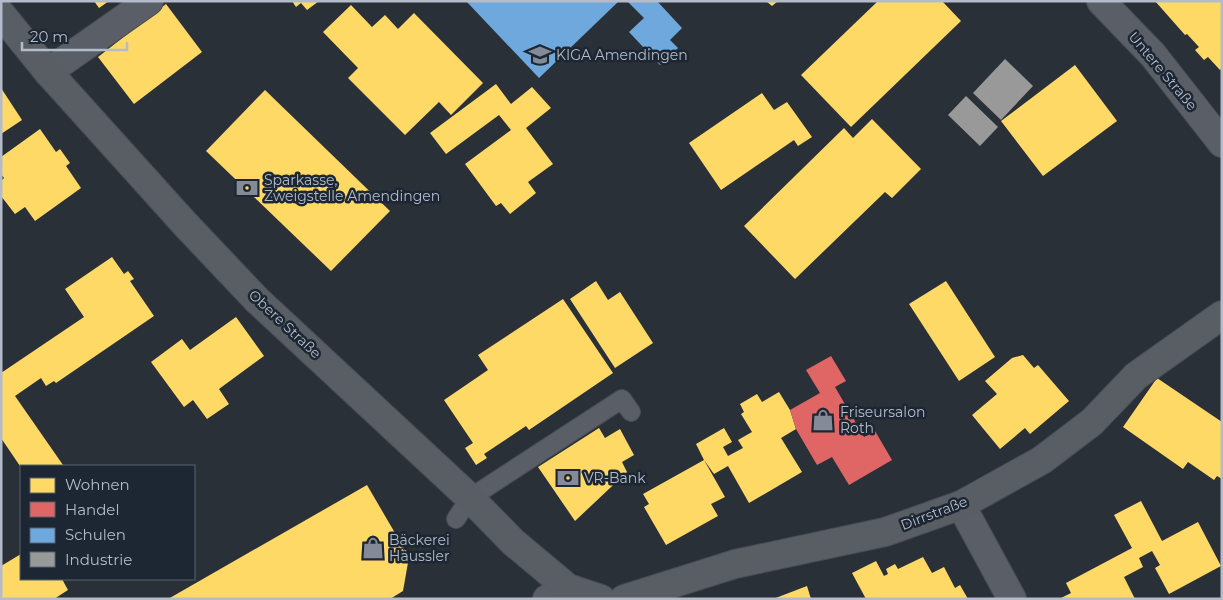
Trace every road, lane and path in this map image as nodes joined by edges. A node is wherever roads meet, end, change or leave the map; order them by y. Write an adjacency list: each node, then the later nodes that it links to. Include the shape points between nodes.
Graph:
1 (149, 1): 4 (street)
2 (1101, 1): 5 (street, Untere Straße, via 1153,55)
3 (1, 14): 4 (street, Obere Straße)
4 (48, 72): 9 (street, Obere Straße, via 257,300)
5 (1222, 144)
6 (1222, 315): 8 (street, Dirrstraße, via 1136,376 1092,422 1042,460)
7 (631, 412): 9 (lane, via 622,399)
8 (961, 505): 12 (street, Dirrstraße, via 885,532 735,564); 13 (street)
9 (463, 509): 10 (street, Obere Straße, via 513,542)
10 (558, 593): 11 (street, Obere Straße)
11 (601, 599)
12 (624, 599)
13 (1012, 599)

